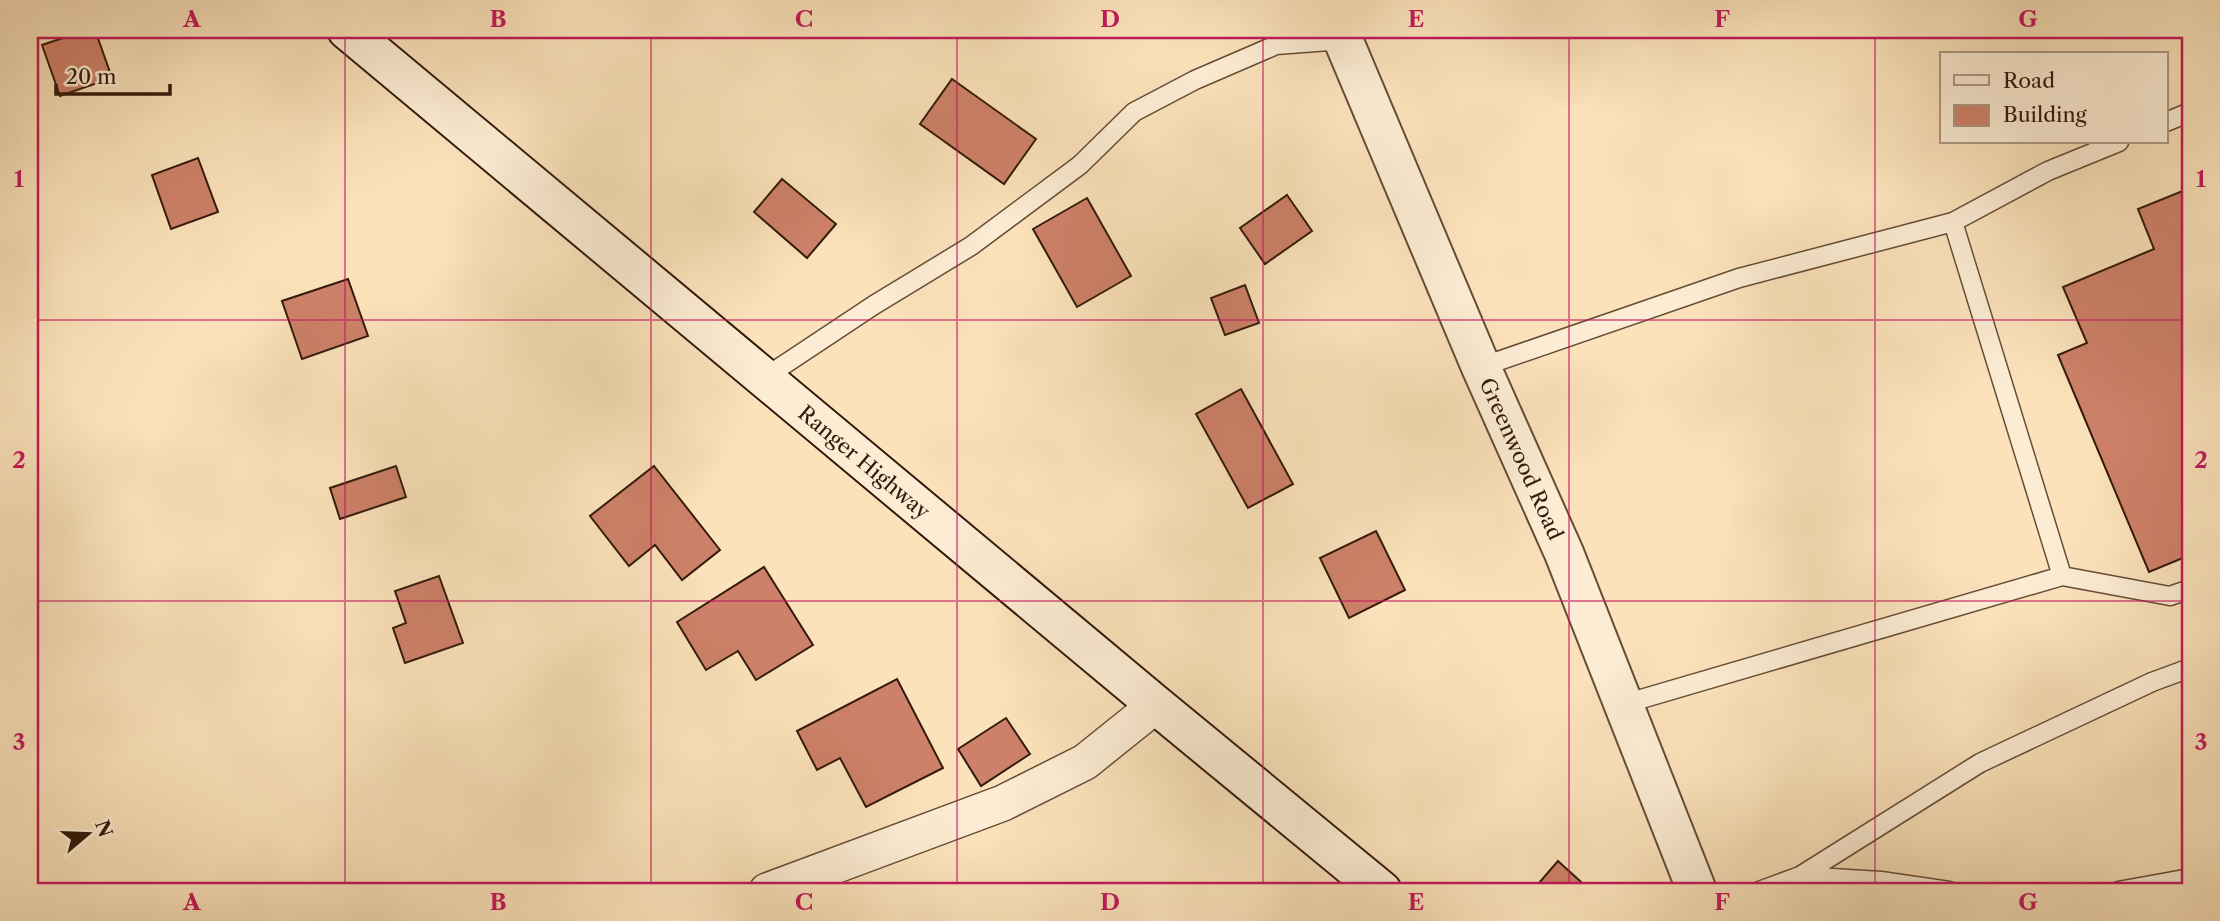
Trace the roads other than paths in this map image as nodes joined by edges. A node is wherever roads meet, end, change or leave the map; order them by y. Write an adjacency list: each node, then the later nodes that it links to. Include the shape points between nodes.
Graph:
1 (347, 30): 8 (main road, Ranger Highway)
2 (1341, 35): 7 (main road, Greenwood Road); 8 (lane, via 1276,45 1134,112 1080,165 971,246)
3 (2190, 112): 4 (lane)
4 (2168, 121)
5 (2114, 144): 6 (lane, via 2048,172)
6 (1953, 222): 7 (lane, via 1739,278); 9 (lane)
7 (1481, 367): 12 (main road, Greenwood Road, via 1564,553)
8 (764, 379): 13 (main road, Ranger Highway)
9 (2062, 576): 10 (lane, via 2170,596); 12 (lane)
10 (2190, 589)
11 (2190, 668): 14 (lane, via 1980,763)
12 (1624, 704): 18 (main road, Greenwood Road)
13 (1156, 705): 16 (street, via 1085,762 1003,803); 17 (main road, Ranger Highway)
14 (1800, 876): 19 (lane); 20 (lane)
15 (2190, 877): 21 (lane)
16 (767, 891)
17 (1382, 891)
18 (1697, 891)
19 (1759, 891)
20 (1949, 891)
21 (2118, 891)

